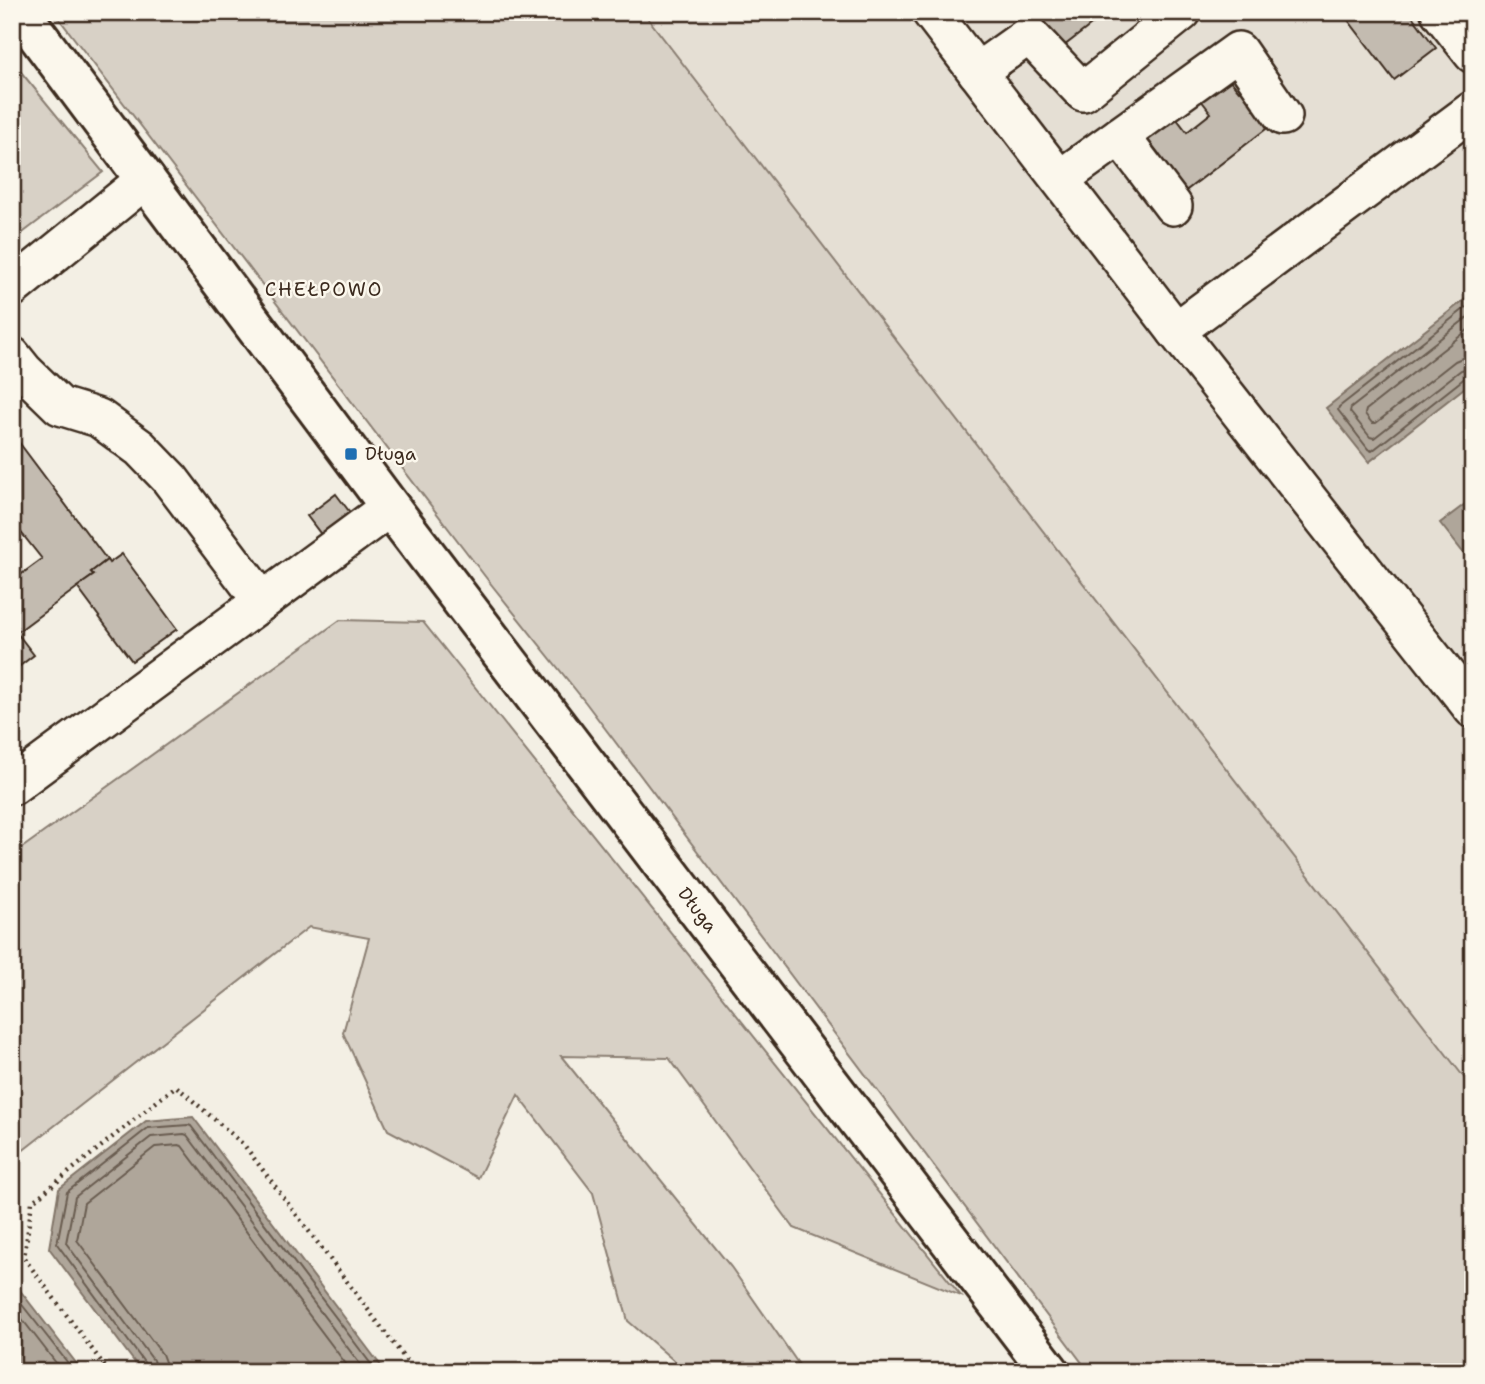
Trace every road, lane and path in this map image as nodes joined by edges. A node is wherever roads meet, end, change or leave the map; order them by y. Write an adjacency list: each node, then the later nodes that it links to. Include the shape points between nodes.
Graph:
1 (20, 12): 10 (main road, Długa)
2 (931, 12): 6 (lane)
3 (1182, 12): 6 (lane, via 1083,92 1029,35)
4 (1440, 12): 5 (lane)
5 (1473, 54)
6 (977, 72): 11 (lane)
7 (1473, 110): 14 (lane)
8 (1283, 116): 9 (lane, via 1238,51)
9 (1120, 136): 11 (lane); 12 (lane)
10 (146, 179): 13 (lane); 16 (main road, Długa)
11 (1060, 180): 14 (lane)
12 (1173, 206)
13 (12, 288)
14 (1176, 331): 18 (lane)
15 (12, 356): 17 (lane, via 60,406 99,418 139,447 170,479)
16 (390, 507): 17 (lane); 22 (main road, Długa)
17 (262, 601): 19 (lane)
18 (1473, 709)
19 (12, 786)
20 (109, 1372): 21 (path, via 24,1258 32,1202 176,1086 244,1145)
21 (415, 1372)
22 (1050, 1372)

